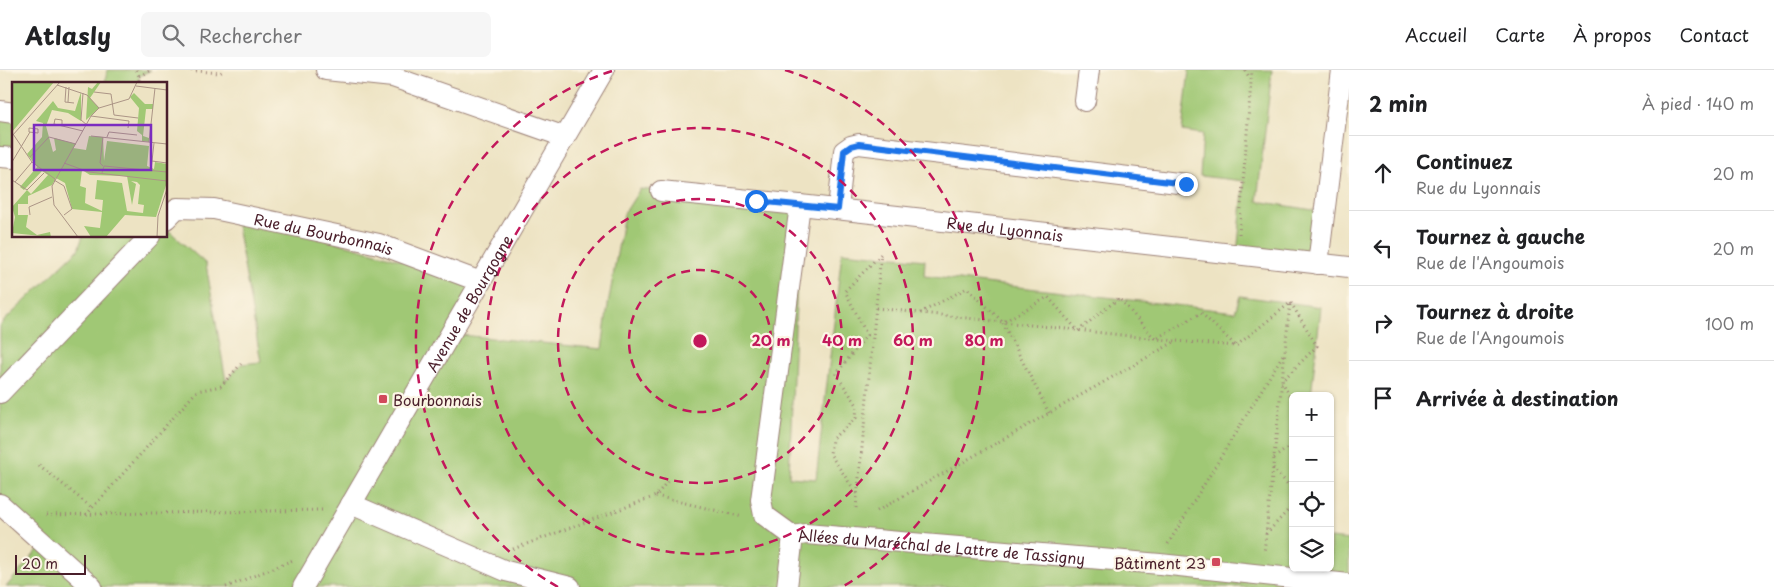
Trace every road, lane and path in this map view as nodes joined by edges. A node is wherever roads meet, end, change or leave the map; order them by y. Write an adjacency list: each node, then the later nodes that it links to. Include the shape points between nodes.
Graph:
1 (136, 70): 11 (path)
2 (152, 70): 11 (path)
3 (186, 70): 4 (path, via 220,73)
4 (225, 70)
5 (326, 70): 15 (street, via 394,77)
6 (604, 70): 15 (street, Avenue de Bourgogne)
7 (1089, 70): 14 (street)
8 (1245, 70): 12 (path)
9 (1252, 70): 12 (path)
10 (1342, 70): 23 (street)
11 (139, 76): 13 (path)
12 (1251, 81): 22 (path)
13 (139, 82)
14 (1085, 101)
15 (565, 137): 25 (street, Avenue de Bourgogne)
16 (1186, 184): 19 (street, via 859,144 844,151)
17 (661, 191): 18 (street, Rue du Lyonnais)
18 (800, 205): 19 (street, Rue du Lyonnais); 55 (street, via 762,490)
19 (838, 209): 22 (street, Rue du Lyonnais)
20 (168, 217): 25 (street, Rue du Bourbonnais, via 176,208 214,209 380,244)
21 (148, 238): 37 (street)
22 (1237, 254): 23 (street, Rue du Lyonnais)
23 (1318, 264): 24 (street, Rue du Lyonnais)
24 (1349, 267)
25 (481, 282): 48 (street, Avenue de Bourgogne)
26 (1290, 303): 33 (path); 34 (path); 36 (path, via 1317,346)
27 (876, 308): 28 (path); 46 (path); 46 (path, via 881,254 845,291 867,335 836,374 857,405 856,418 832,439 830,454)
28 (920, 313): 29 (path); 29 (path, via 967,288)
29 (1003, 322): 30 (path); 30 (path, via 1048,297); 39 (path)
30 (1078, 331): 31 (path); 31 (path, via 1119,298)
31 (1155, 339): 32 (path); 33 (path, via 1201,313)
32 (1176, 341): 33 (path); 39 (path)
33 (1236, 346)
34 (1285, 350): 36 (path); 60 (path, via 1168,544)
35 (241, 364): 49 (path, via 221,386 196,392)
36 (1282, 381): 38 (path); 41 (path)
37 (0, 393)
38 (1289, 396)
39 (1049, 413): 53 (path)
40 (1289, 447): 41 (path)
41 (1274, 458): 43 (path)
42 (39, 465): 49 (path)
43 (1273, 468): 45 (path); 56 (path)
44 (669, 479): 47 (path)
45 (1289, 486)
46 (857, 494): 50 (path)
47 (656, 496): 55 (path, via 748,518); 59 (path)
48 (350, 507): 54 (path); 58 (street, Avenue de Bourgogne); 59 (street)
49 (92, 508): 54 (path)
50 (856, 508)
51 (1289, 509): 56 (path)
52 (7, 510): 54 (path); 63 (street)
53 (877, 511)
54 (86, 515)
55 (764, 515): 57 (street)
56 (1266, 535): 61 (path)
57 (793, 536): 60 (street, Allées du Maréchal de Lattre de Tassigny, via 806,534); 67 (street, Allées du Maréchal de Lattre de Tassigny)
58 (326, 547): 64 (path); 65 (street, Avenue de Bourgogne)
59 (482, 561): 66 (street, via 506,571)
60 (1160, 564): 61 (street, Allées du Maréchal de Lattre de Tassigny)
61 (1260, 575): 62 (street, Allées du Maréchal de Lattre de Tassigny)
62 (1348, 579)
63 (92, 587)
64 (226, 587)
65 (302, 587)
66 (570, 587)
67 (787, 587)

